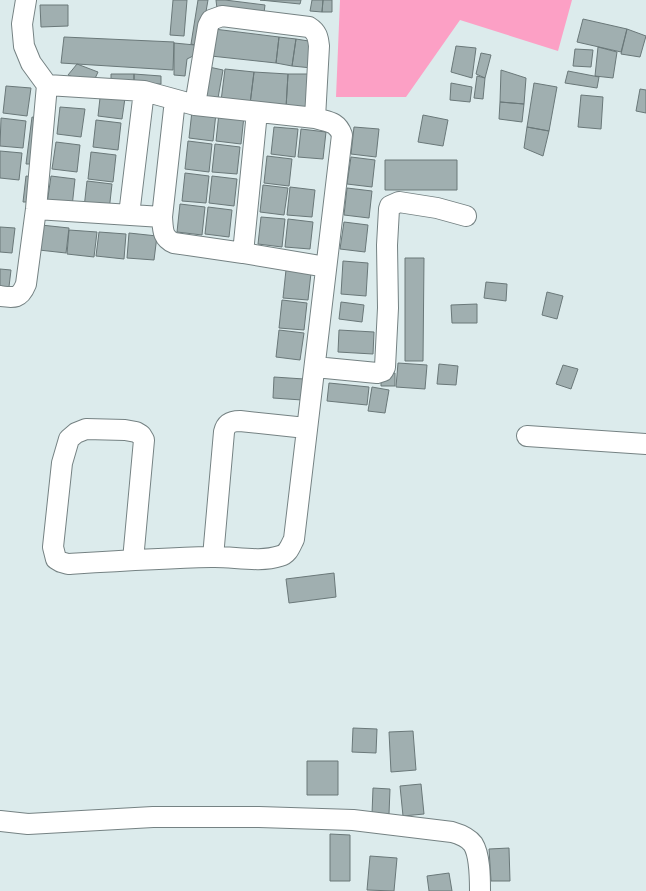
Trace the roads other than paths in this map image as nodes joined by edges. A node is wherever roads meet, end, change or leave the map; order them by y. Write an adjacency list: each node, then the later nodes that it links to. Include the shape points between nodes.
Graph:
1 (26, 0): 2 (street, via 22,24 24,46 31,63)
2 (47, 85): 3 (street); 8 (street)
3 (144, 91): 4 (street); 9 (street)
4 (175, 100): 5 (street); 11 (street)
5 (195, 105): 6 (street); 7 (street, via 208,26 211,20 222,16 309,27 315,31 319,46)
6 (257, 112): 7 (street); 12 (street)
7 (315, 118): 13 (street, via 337,125 342,135)
8 (36, 208): 9 (street); 14 (street, via 26,284 16,297)
9 (129, 215): 11 (street)
10 (466, 216): 15 (street, via 399,202 390,206 385,367 376,373)
11 (162, 217): 12 (street, via 166,239 174,244)
12 (243, 254): 13 (street)
13 (326, 266): 15 (street)
14 (0, 296)
15 (315, 366): 16 (street)
16 (306, 428): 19 (street, via 294,539 289,550 266,559); 19 (street, via 240,420 229,423 224,432)
17 (527, 436): 18 (street)
18 (646, 444)
19 (213, 557): 20 (street)
20 (133, 560): 20 (street, via 144,440 136,432 125,430 86,429 76,433 69,439 62,463 53,547 56,559 68,564)
21 (0, 820): 22 (street, via 28,824 153,817 259,817 353,820 452,832 465,836 473,844 479,866)
22 (480, 891)

